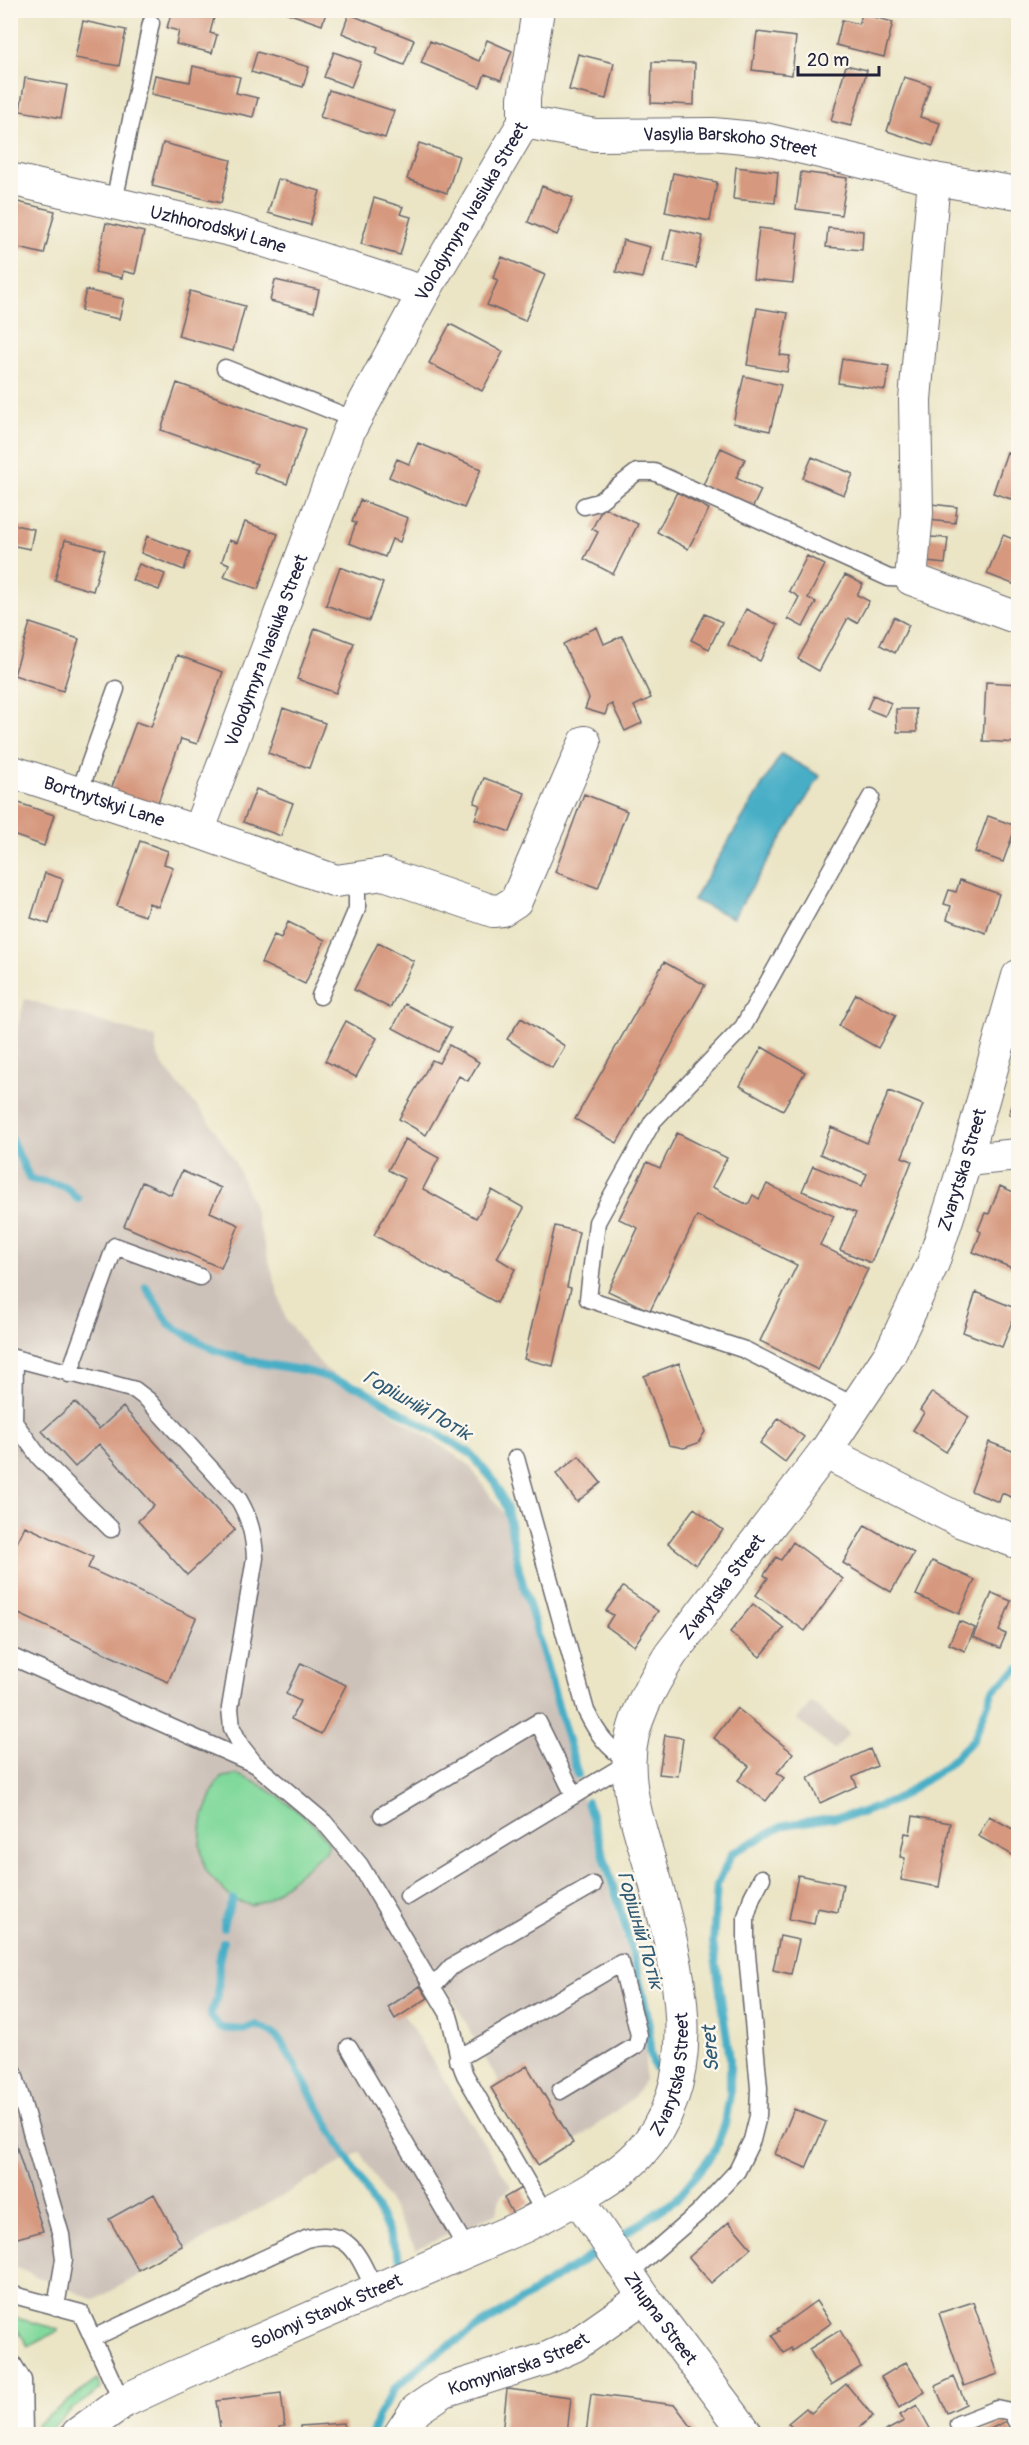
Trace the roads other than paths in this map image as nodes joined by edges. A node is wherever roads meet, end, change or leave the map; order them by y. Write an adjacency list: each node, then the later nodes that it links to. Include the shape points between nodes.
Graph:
1 (538, 10): 3 (street, Volodymyra Ivasiuka Street)
2 (151, 23): 7 (lane)
3 (524, 122): 5 (street, Vasylia Barskoho Street, via 595,135 713,134 765,139); 8 (street, Volodymyra Ivasiuka Street)
4 (10, 179): 7 (street, Uzhhorodskyi Lane)
5 (934, 179): 6 (street, Vasylia Barskoho Street); 12 (street, via 915,400 917,513)
6 (1018, 193)
7 (114, 202): 8 (street, Uzhhorodskyi Lane, via 234,231)
8 (424, 291): 10 (street, Volodymyra Ivasiuka Street)
9 (225, 368): 10 (lane)
10 (355, 420): 19 (street, Volodymyra Ivasiuka Street)
11 (584, 506): 12 (lane, via 598,502 637,472 654,472 889,578)
12 (911, 579): 13 (street)
13 (1018, 618)
14 (116, 688): 17 (lane)
15 (585, 742): 20 (street, via 516,901 510,906 493,911 384,874)
16 (10, 771): 17 (street, Bortnytskyi Lane)
17 (78, 793): 19 (street, Bortnytskyi Lane)
18 (871, 797): 28 (lane, via 743,1027 653,1121 597,1222 588,1299 745,1350)
19 (198, 832): 20 (street, via 336,881)
20 (357, 877): 22 (lane, via 357,909)
21 (1018, 976): 24 (street, Zvarytska Street)
22 (320, 996)
23 (1018, 1155): 24 (street)
24 (966, 1161): 28 (street, Zvarytska Street, via 933,1263 890,1354)
25 (200, 1277): 27 (lane, via 115,1246)
26 (13, 1358): 27 (lane); 31 (lane, via 14,1422 40,1458)
27 (69, 1374): 35 (lane, via 122,1385 148,1400 239,1500 248,1515 255,1558 230,1708 232,1728)
28 (855, 1406): 29 (street, Zvarytska Street)
29 (825, 1452): 32 (street, via 961,1521); 34 (street, Zvarytska Street, via 671,1654 640,1710)
30 (516, 1458): 34 (lane, via 586,1711 610,1749)
31 (111, 1529)
32 (1018, 1542)
33 (10, 1656): 35 (lane)
34 (629, 1761): 36 (lane); 46 (street, Zvarytska Street, via 638,1829 681,1993 680,2065 669,2104 639,2154)
35 (255, 1764): 41 (lane, via 324,1822 360,1865)
36 (574, 1794): 37 (lane, via 538,1722); 40 (lane)
37 (382, 1815)
38 (762, 1878): 49 (lane, via 746,1917 759,2088 752,2140 737,2171)
39 (593, 1886): 41 (lane, via 451,1967)
40 (408, 1896)
41 (433, 1987): 43 (lane, via 454,2027)
42 (349, 2047): 48 (lane)
43 (457, 2059): 45 (lane, via 621,1963 639,2035 637,2045); 47 (lane)
44 (11, 2062): 52 (lane, via 61,2235 64,2259)
45 (560, 2091)
46 (578, 2198): 47 (street, Solonyi Stavok Street); 49 (street, Zhupna Street)
47 (546, 2215): 48 (street, Solonyi Stavok Street)
48 (468, 2251): 50 (street, Solonyi Stavok Street)
49 (631, 2277): 60 (street, Komyniarska Street, via 574,2346 444,2391 416,2410); 61 (street, Zhupna Street)
50 (376, 2292): 53 (lane, via 349,2244 339,2237 319,2235); 55 (street, Solonyi Stavok Street)
51 (10, 2294): 52 (lane)
52 (56, 2307): 53 (lane, via 81,2313)
53 (93, 2338): 55 (lane)
54 (10, 2359): 58 (lane, via 23,2380)
55 (122, 2402): 59 (street, Solonyi Stavok Street)
56 (958, 2424): 57 (lane, via 997,2409 1011,2412)
57 (1018, 2425)
58 (24, 2434)
59 (78, 2434)
60 (400, 2434)
61 (747, 2434)

